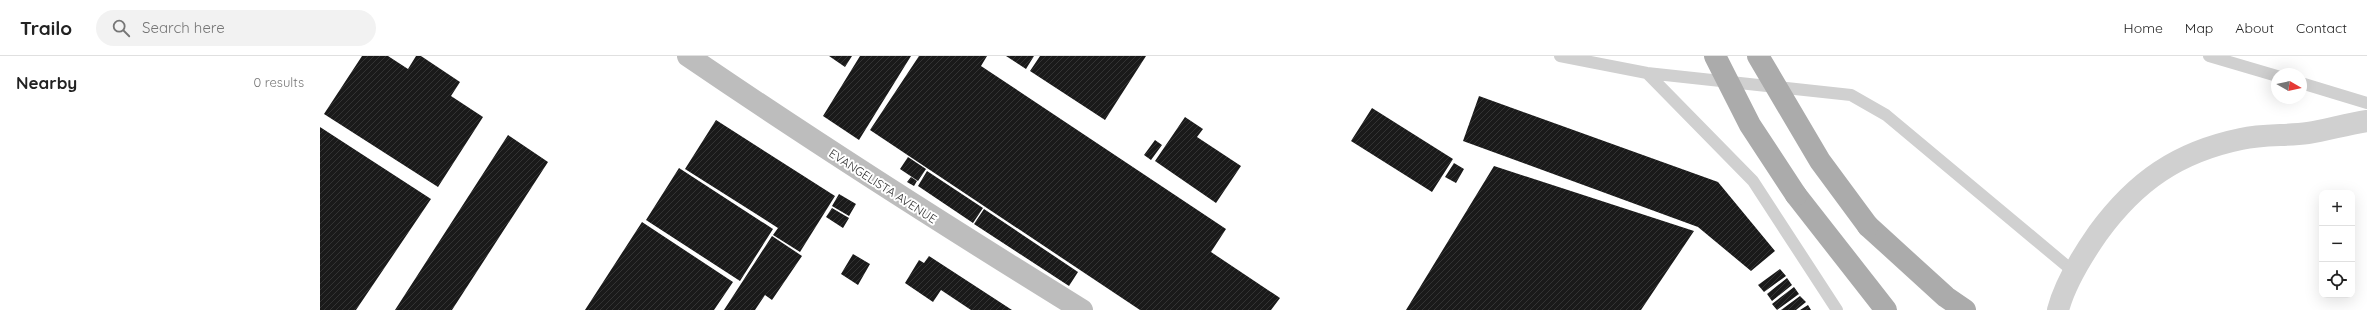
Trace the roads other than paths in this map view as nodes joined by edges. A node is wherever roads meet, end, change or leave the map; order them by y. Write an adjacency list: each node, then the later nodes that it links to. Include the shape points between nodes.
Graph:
1 (688, 56): 12 (street, EVANGELISTA AVENUE, via 916,208)
2 (1560, 56): 6 (lane)
3 (1715, 56): 14 (main road, bridge, via 1750,125 1796,195)
4 (1758, 56): 15 (main road, bridge, via 1820,162 1868,226 1946,297)
5 (2209, 56): 7 (lane)
6 (1647, 73): 11 (lane, via 1851,95 1886,115); 13 (lane, via 1753,181)
7 (2271, 74)
8 (2307, 85): 9 (lane)
9 (2367, 103)
10 (2367, 121): 11 (street, via 2308,133 2242,139 2194,153 2158,171 2115,210 2086,249)
11 (2074, 272): 16 (street)
12 (1082, 310)
13 (1837, 310)
14 (1886, 310)
15 (1965, 310)
16 (2058, 310)

